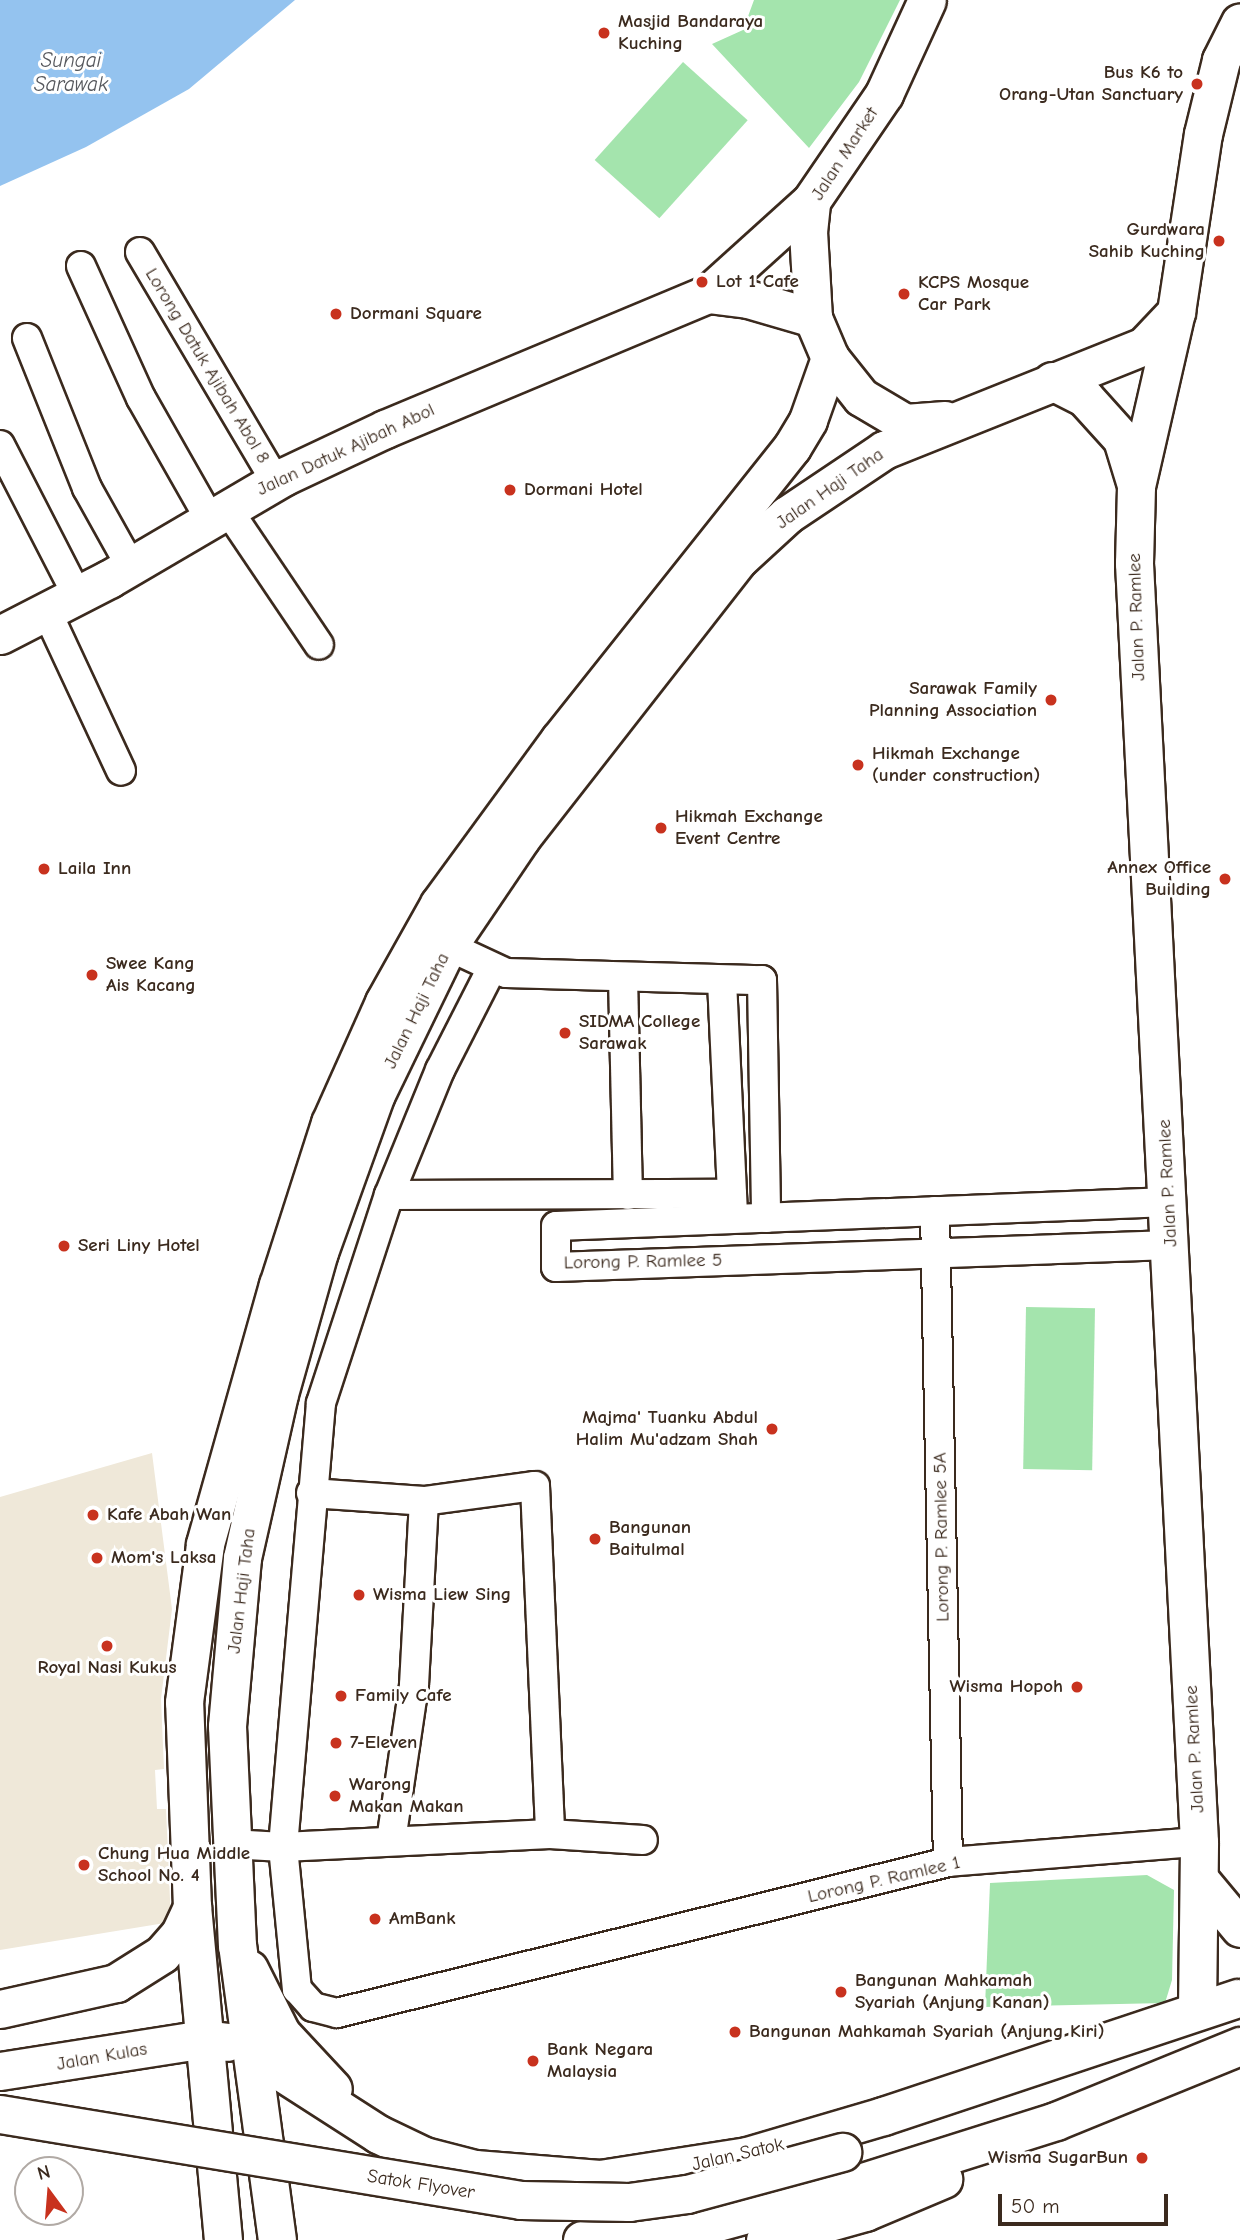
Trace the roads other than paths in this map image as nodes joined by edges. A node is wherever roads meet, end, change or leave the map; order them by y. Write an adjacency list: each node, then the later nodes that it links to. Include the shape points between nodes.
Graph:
1 (927, 0): 4 (main road, Jalan Market, via 884,94)
2 (1240, 22): 3 (main road, Jalan P. Ramlee, via 1221,60)
3 (1225, 105): 8 (main road, Jalan P. Ramlee)
4 (811, 201): 7 (main road, Jalan Datuk Ajibah Abol); 9 (main road, Jalan Market, via 808,232)
5 (140, 252): 15 (street, Lorong Datuk Ajibah Abol 8)
6 (80, 266): 17 (street, via 141,398)
7 (708, 295): 9 (main road, Jalan Datuk Ajibah Abol, via 748,299); 15 (main road, Jalan Datuk Ajibah Abol)
8 (1176, 312): 12 (main road, Jalan Haji Taha, via 1144,346); 16 (main road, Jalan P. Ramlee)
9 (813, 318): 11 (main road)
10 (27, 338): 18 (street, via 87,488)
11 (830, 358): 13 (main road, via 861,397 905,423); 45 (main road, Jalan Haji Taha, via 808,420 792,447 559,740 439,904 384,1002 330,1123 263,1330 205,1544 184,1702)
12 (1052, 381): 13 (main road, Jalan Haji Taha); 16 (main road, Jalan P. Ramlee, via 1086,398 1122,439)
13 (956, 419): 23 (main road, Jalan Haji Taha, via 873,457 786,515 739,559 521,838)
14 (0, 444): 19 (street)
15 (275, 480): 17 (main road, Jalan Datuk Ajibah Abol)
16 (1136, 486): 29 (main road, Jalan P. Ramlee, via 1137,647)
17 (217, 512): 18 (main road, Jalan Datuk Ajibah Abol); 21 (street)
18 (130, 565): 19 (main road, Jalan Datuk Ajibah Abol)
19 (62, 603): 20 (main road, Jalan Datuk Ajibah Abol); 22 (street)
20 (4, 624)
21 (318, 645)
22 (121, 771)
23 (448, 946): 24 (street); 41 (main road, Jalan Haji Taha, via 376,1094 319,1252 279,1394 242,1558 227,1726)
24 (492, 968): 25 (street, via 506,973); 27 (street, Lorong P. Ramlee 1, via 440,1070)
25 (623, 977): 26 (street); 28 (street)
26 (722, 981): 30 (street); 32 (street, via 762,981)
27 (389, 1195): 28 (street); 35 (street, Lorong P. Ramlee 1, via 321,1403)
28 (628, 1195): 30 (street)
29 (1169, 1202): 31 (street, Lorong P. Ramlee 5); 33 (main road, Jalan P. Ramlee)
30 (733, 1206): 32 (street, Lorong P. Ramlee 5); 34 (street, Lorong P. Ramlee 5, via 556,1226 556,1267)
31 (935, 1211): 32 (street, Lorong P. Ramlee 5); 34 (street, Lorong P. Ramlee 5A)
32 (766, 1218)
33 (1171, 1245): 34 (street, Lorong P. Ramlee 5); 40 (main road, Jalan P. Ramlee)
34 (936, 1254): 43 (street, Lorong P. Ramlee 5A)
35 (311, 1493): 36 (street); 42 (street, Lorong P. Ramlee 1)
36 (425, 1501): 37 (street, via 535,1486); 39 (street, via 414,1685)
37 (550, 1834): 38 (street); 39 (street)
38 (643, 1840)
39 (391, 1841): 42 (street)
40 (1199, 1842): 43 (street, Lorong P. Ramlee 1); 44 (main road, Jalan P. Ramlee)
41 (230, 1844): 42 (street); 47 (main road, Jalan Haji Taha)
42 (283, 1847): 43 (street, Lorong P. Ramlee 1, via 297,1989 313,2007 337,2013)
43 (948, 1862)
44 (1200, 1881): 46 (main road); 50 (main road, Jalan P. Ramlee)
45 (192, 1906): 49 (main road, via 180,1933 162,1955 116,1983); 51 (main road, Jalan Haji Taha)
46 (1240, 1928)
47 (237, 1946): 52 (main road, Jalan Haji Taha); 57 (main road, via 281,2032)
48 (1239, 1998): 50 (main road, Jalan Satok); 58 (main road, Jalan Satok)
49 (0, 2009)
50 (1197, 2010): 57 (main road, Jalan Satok, via 883,2116 747,2156 682,2168 600,2179 531,2175 424,2156)
51 (205, 2039): 52 (main road, Jalan Kulas); 54 (main road, Jalan Kulas, via 33,2070); 59 (main road, Jalan Haji Taha)
52 (250, 2046): 57 (main road, Jalan Satok, via 280,2071); 60 (main road, Jalan Haji Taha)
53 (1240, 2046): 56 (main road, Jalan Satok)
54 (0, 2071)
55 (0, 2114): 58 (main road, Satok Flyover, bridge, via 460,2192 570,2202 629,2202)
56 (1056, 2121): 58 (main road, Jalan Satok); 62 (main road, Jalan Satok, via 972,2166 865,2212)
57 (378, 2134)
58 (847, 2169): 61 (main road, Jalan Satok, via 696,2228)
59 (223, 2240)
60 (277, 2240)
61 (582, 2240)
62 (765, 2240)

